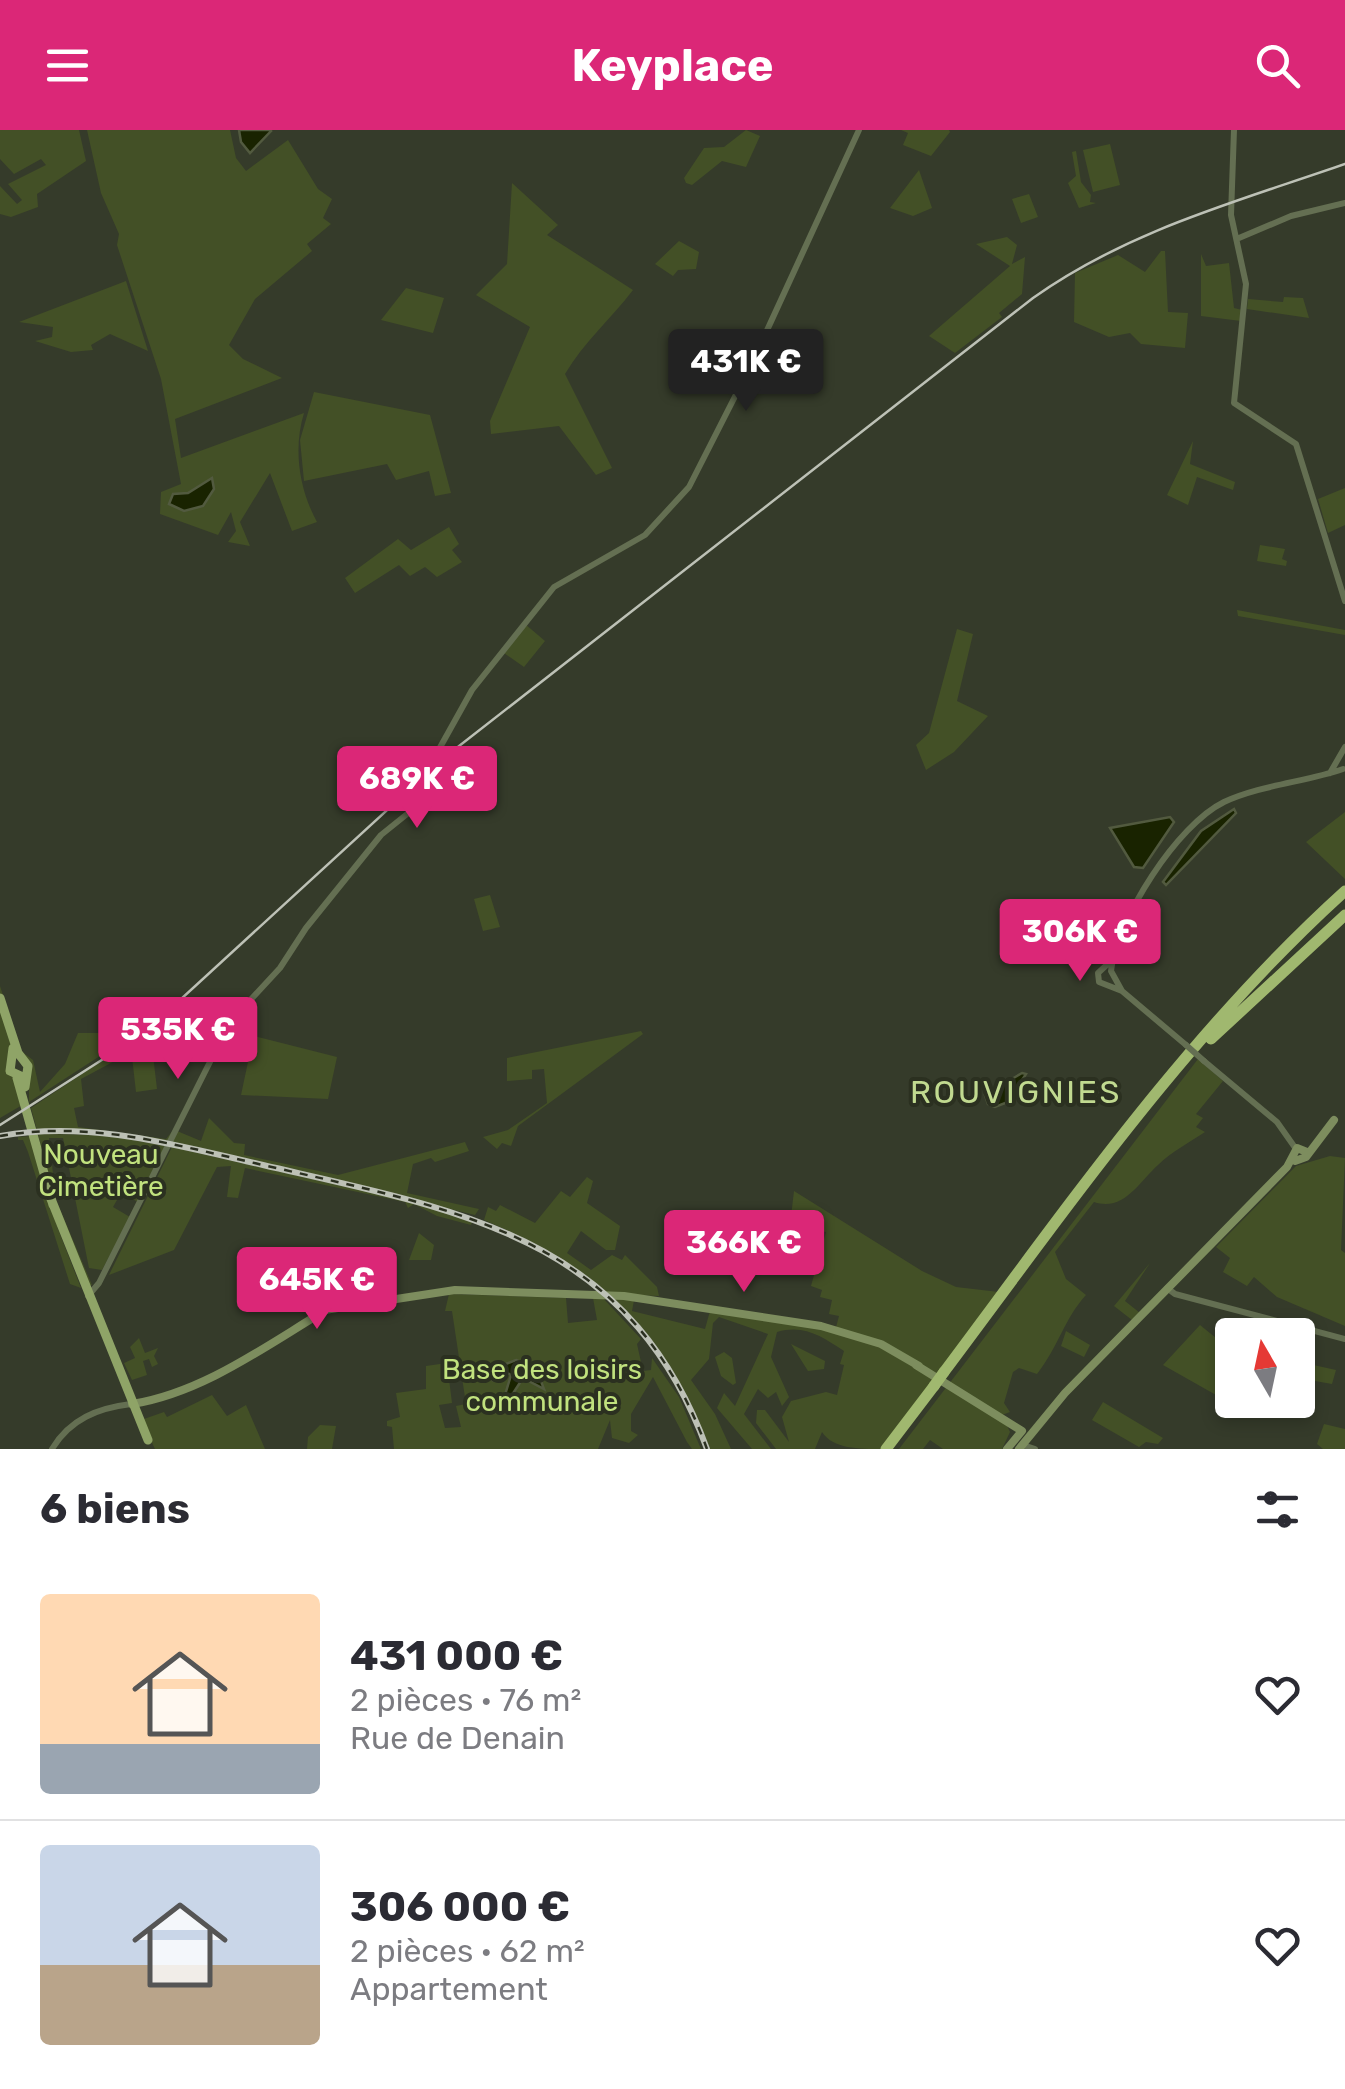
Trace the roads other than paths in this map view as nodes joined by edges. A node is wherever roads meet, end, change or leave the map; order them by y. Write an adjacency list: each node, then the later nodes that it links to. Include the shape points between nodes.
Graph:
1 (860, 130): 18 (street, via 686,491 652,530 557,584 475,684 447,734 439,772 422,802 384,832 233,1018)
2 (1234, 130): 4 (street, via 1230,209)
3 (1345, 203): 4 (street)
4 (1239, 238): 5 (street, via 1246,286 1234,404 1294,442)
5 (1345, 600)
6 (1344, 749): 7 (street)
7 (1342, 767): 16 (street, bridge, via 1238,797 1200,818 1146,888 1109,975)
8 (1345, 891): 20 (highway, via 1187,1056)
9 (1345, 901): 12 (highway)
10 (1345, 915): 12 (highway)
11 (0, 998): 13 (main road)
12 (1211, 1039): 20 (highway)
13 (17, 1061): 14 (main road, via 10,1072); 14 (main road, via 29,1068)
14 (21, 1077): 18 (main road, via 52,1199)
15 (1345, 1109): 16 (main road)
16 (1301, 1151): 17 (main road)
17 (1169, 1288): 19 (street); 23 (main road)
18 (90, 1291): 22 (main road)
19 (1345, 1338)
20 (948, 1374): 21 (highway, bridge)
21 (937, 1387): 27 (highway); 28 (highway)
22 (135, 1405): 23 (main road, via 258,1352 338,1306 472,1291 619,1296 844,1332 883,1345 1005,1420); 24 (main road); 26 (street, via 92,1412 63,1432)
23 (1023, 1438): 25 (main road); 29 (street)
24 (150, 1444)
25 (1007, 1448)
26 (52, 1449)
27 (886, 1449)
28 (894, 1449)
29 (1035, 1449)

